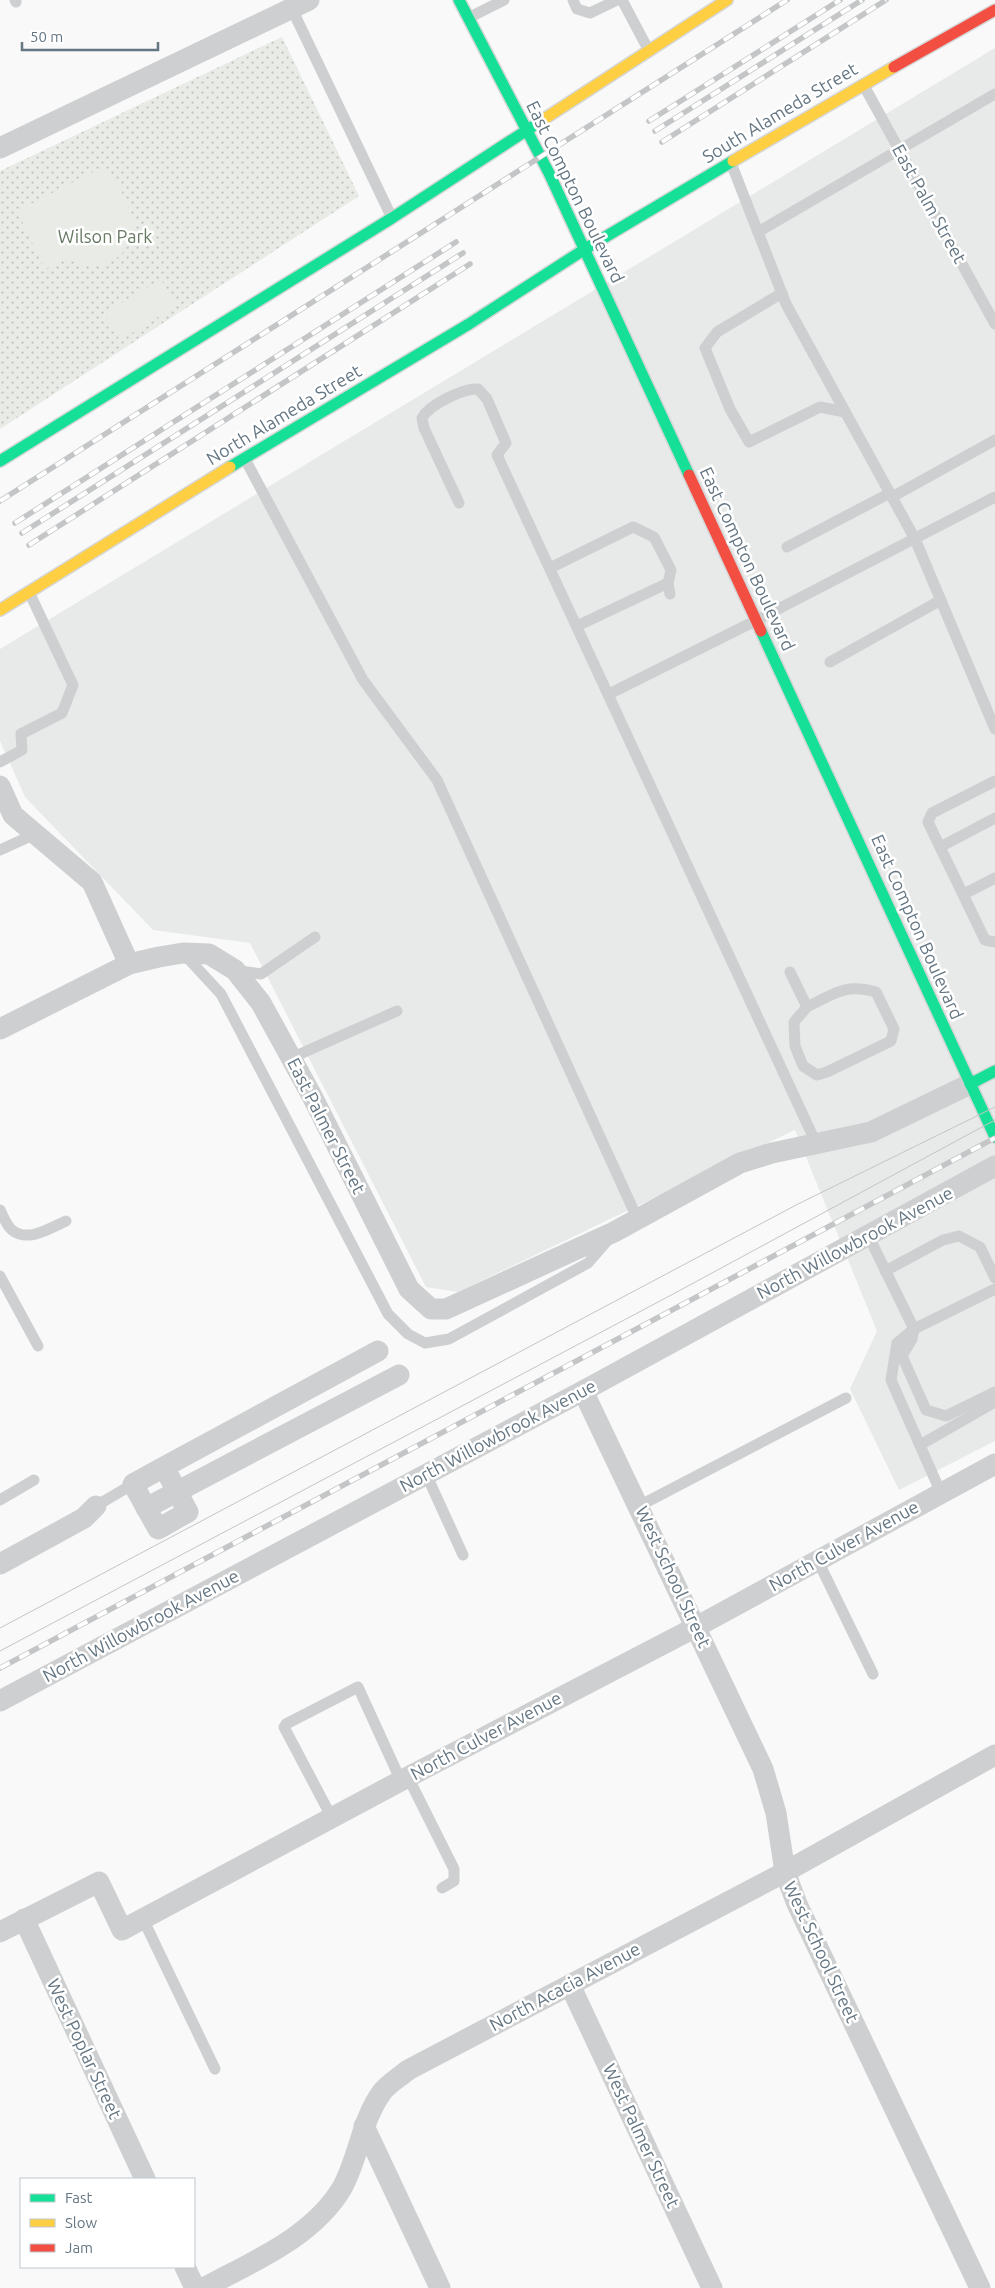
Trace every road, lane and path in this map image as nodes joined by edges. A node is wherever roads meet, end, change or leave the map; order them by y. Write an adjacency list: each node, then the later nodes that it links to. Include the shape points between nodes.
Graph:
1 (459, 0): 9 (main road, East Compton Boulevard)
2 (504, 0): 9 (lane)
3 (573, 0): 4 (lane, via 577,9 590,13)
4 (617, 0)
5 (622, 0): 10 (lane)
6 (727, 0): 10 (main road)
7 (296, 3): 14 (street); 17 (lane)
8 (995, 10): 11 (main road, South Alameda Street)
9 (467, 18): 13 (main road, East Compton Boulevard)
10 (649, 51): 13 (main road)
11 (863, 84): 15 (lane, East Palm Street); 16 (main road, South Alameda Street)
12 (995, 94): 15 (lane)
13 (527, 131): 17 (main road); 19 (main road, East Compton Boulevard)
14 (0, 148)
15 (898, 149): 18 (lane); 21 (lane, East Palm Street)
16 (730, 163): 18 (lane); 19 (main road, South Alameda Street)
17 (392, 218): 25 (main road)
18 (758, 232): 20 (lane)
19 (585, 249): 24 (main road, North Alameda Street, via 469,324); 35 (main road, East Compton Boulevard)
20 (782, 292): 22 (lane); 22 (lane, via 717,332 704,348 730,409 749,442 820,407)
21 (995, 324)
22 (845, 412): 26 (lane)
23 (995, 440): 26 (lane)
24 (245, 459): 32 (main road, North Alameda Street); 66 (lane, via 363,680 437,780)
25 (0, 461)
26 (891, 495): 29 (lane); 30 (lane)
27 (995, 497): 29 (lane)
28 (459, 503): 31 (lane, via 422,418 426,411 468,389 478,389 487,399 506,443 497,455)
29 (915, 539): 33 (lane); 35 (lane)
30 (787, 546)
31 (550, 568): 36 (lane); 36 (lane, via 633,527 654,536 671,570 669,588)
32 (30, 592): 34 (main road, North Alameda Street); 40 (lane, via 73,685 62,713 21,734 22,750)
33 (941, 600): 37 (lane); 39 (lane)
34 (0, 610)
35 (755, 621): 38 (lane); 60 (main road, East Compton Boulevard)
36 (577, 626): 38 (lane)
37 (830, 662)
38 (609, 694): 62 (lane)
39 (995, 729)
40 (0, 762)
41 (995, 781): 45 (lane, via 932,814 928,822)
42 (0, 786): 44 (street, via 13,815)
43 (995, 818): 45 (lane)
44 (35, 834): 46 (lane); 52 (street, via 92,882)
45 (940, 846): 48 (lane)
46 (0, 850)
47 (995, 878): 48 (lane)
48 (964, 894): 50 (lane, via 985,940)
49 (314, 937): 53 (lane, via 261,974)
50 (995, 942)
51 (183, 953): 52 (street); 53 (street, East Palmer Street, via 209,954); 67 (lane, via 221,994 388,1314 408,1334 426,1343 449,1339 588,1263)
52 (130, 964): 57 (street)
53 (235, 970): 58 (street, East Palmer Street, via 261,1003)
54 (790, 972): 55 (lane)
55 (806, 1007): 55 (lane, via 844,988 876,992 894,1029 891,1040 817,1075 803,1066 795,1046 794,1022)
56 (397, 1011): 58 (lane)
57 (0, 1029)
58 (291, 1058): 67 (street, East Palmer Street, via 409,1289 431,1309 446,1309)
59 (995, 1071): 60 (main road)
60 (970, 1084): 61 (main road, East Compton Boulevard); 62 (street, via 870,1132)
61 (995, 1137)
62 (816, 1144): 66 (street, via 740,1163)
63 (995, 1166): 68 (street, North Willowbrook Avenue)
64 (0, 1210): 65 (lane, via 10,1229 23,1236)
65 (66, 1220)
66 (638, 1220): 67 (street)
67 (614, 1232)
68 (868, 1235): 69 (lane); 78 (street, North Willowbrook Avenue)
69 (885, 1271): 71 (lane, via 943,1240 959,1236 980,1247); 74 (lane)
70 (0, 1276): 73 (lane)
71 (995, 1278)
72 (995, 1289): 74 (lane)
73 (4, 1294): 75 (lane)
74 (914, 1329): 79 (lane, via 902,1356 926,1410 946,1416); 82 (lane, via 897,1343 891,1380)
75 (38, 1346)
76 (378, 1351): 84 (street)
77 (399, 1374): 88 (street)
78 (583, 1391): 85 (street, North Willowbrook Avenue); 92 (street, West School Street)
79 (995, 1392)
80 (846, 1398): 92 (lane)
81 (995, 1402): 82 (lane)
82 (920, 1445): 89 (lane)
83 (995, 1464): 89 (street, North Culver Avenue)
84 (164, 1467): 87 (street); 88 (street)
85 (426, 1474): 93 (lane); 98 (street, North Willowbrook Avenue)
86 (34, 1480): 90 (lane)
87 (133, 1484): 88 (street, via 158,1529 188,1512); 91 (lane)
88 (177, 1492)
89 (941, 1493): 95 (street, North Culver Avenue)
90 (0, 1500)
91 (96, 1506): 94 (street, via 84,1518)
92 (639, 1506): 96 (street, West School Street)
93 (463, 1555)
94 (2, 1558)
95 (818, 1561): 96 (street, North Culver Avenue); 97 (lane)
96 (696, 1627): 100 (street, North Culver Avenue); 102 (street, West School Street, via 763,1769 776,1813)
97 (873, 1674)
98 (0, 1701)
99 (994, 1758): 102 (street, North Acacia Avenue)
100 (405, 1779): 101 (street, North Culver Avenue); 101 (lane, via 358,1687 286,1724 284,1728); 103 (lane, via 454,1869 454,1881)
101 (332, 1818): 105 (street, North Culver Avenue)
102 (785, 1872): 107 (street, North Acacia Avenue); 116 (street, West School Street, via 797,1904)
103 (442, 1888)
104 (24, 1919): 105 (street, North Culver Avenue, via 99,1882 122,1930); 106 (street, North Culver Avenue); 110 (street, West Poplar Street)
105 (143, 1919): 108 (lane)
106 (0, 1932)
107 (570, 1985): 109 (street, North Acacia Avenue, via 408,2070 382,2091); 115 (street, West Palmer Street)
108 (214, 2069)
109 (364, 2126): 113 (street, North Acacia Avenue, via 342,2188 305,2230); 114 (street)
110 (145, 2178)
111 (185, 2268): 112 (street)
112 (195, 2288)
113 (204, 2288)
114 (440, 2288)
115 (712, 2288)
116 (980, 2288)

